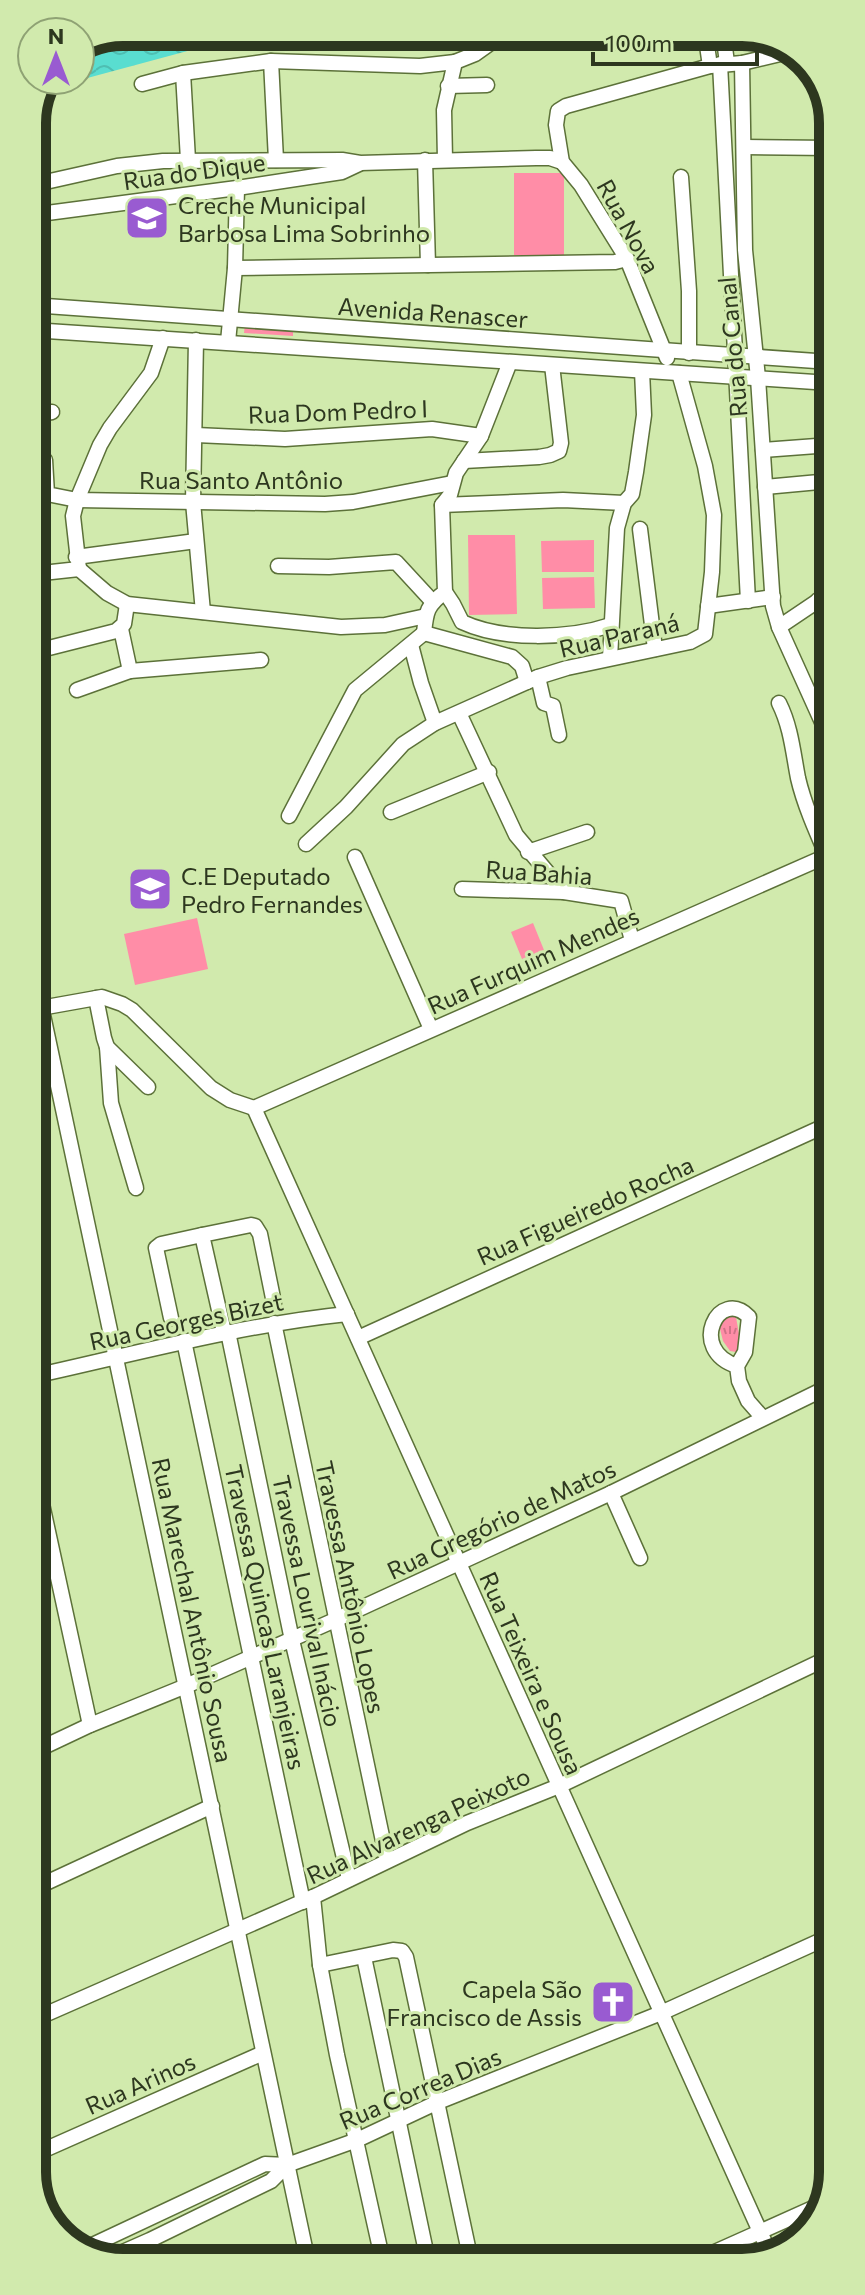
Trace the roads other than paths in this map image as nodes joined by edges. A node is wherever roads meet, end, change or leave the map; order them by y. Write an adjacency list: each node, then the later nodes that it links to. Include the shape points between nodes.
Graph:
1 (486, 46): 6 (street)
2 (714, 46): 7 (street)
3 (724, 46): 7 (street)
4 (776, 54): 7 (street)
5 (271, 61): 6 (street, via 420,66); 8 (street); 15 (street)
6 (455, 62): 11 (street)
7 (725, 64): 12 (street, Rua do Canal); 18 (street, via 561,108 556,117); 36 (street)
8 (183, 73): 9 (street); 14 (street)
9 (142, 84)
10 (487, 85): 11 (street)
11 (448, 86): 17 (street)
12 (744, 147): 13 (street); 37 (street, Rua do Canal, via 745,250)
13 (819, 148)
14 (188, 160): 15 (street, Rua do Dique); 21 (street, Rua do Dique, via 117,166)
15 (273, 160): 19 (street, Rua do Dique); 22 (street)
16 (425, 160): 17 (street, Rua do Dique); 19 (street, Rua do Dique); 26 (street)
17 (445, 160): 18 (street, Rua do Dique)
18 (562, 162): 25 (street, Rua Nova)
19 (360, 163): 22 (street, Rua do Dique, via 342,172)
20 (681, 177): 35 (street)
21 (46, 182)
22 (269, 183): 23 (street, Rua do Dique)
23 (237, 188): 24 (street, Rua do Dique); 27 (street)
24 (46, 213)
25 (627, 259): 26 (street); 34 (street, Rua Nova)
26 (428, 265): 27 (street)
27 (235, 268): 29 (street)
28 (46, 306): 29 (street, Avenida Renascer)
29 (230, 319): 33 (street); 34 (street, Avenida Renascer)
30 (46, 331): 31 (street, Avenida Renascer)
31 (163, 338): 32 (street, Avenida Renascer); 57 (street, via 151,373 100,445)
32 (196, 340): 33 (street, Avenida Renascer); 48 (street)
33 (228, 342): 39 (street, Avenida Renascer)
34 (664, 351): 35 (street, Avenida Renascer); 42 (street, Rua Nova)
35 (689, 353): 36 (street, Avenida Renascer)
36 (736, 355): 37 (street, Avenida Renascer); 43 (street)
37 (756, 357): 38 (street, Avenida Renascer); 44 (street, Rua do Canal)
38 (819, 361)
39 (510, 362): 40 (street, Avenida Renascer); 49 (street)
40 (552, 365): 41 (street, Avenida Renascer); 52 (street, via 559,451)
41 (642, 371): 42 (street, Avenida Renascer); 59 (street, via 644,415 632,494)
42 (675, 373): 43 (street, Avenida Renascer); 73 (street, Rua Nova, via 705,466 714,515)
43 (736, 377): 44 (street, Avenida Renascer); 70 (street)
44 (758, 378): 45 (street, Avenida Renascer); 51 (street, Rua do Canal)
45 (819, 382)
46 (52, 412): 47 (street)
47 (46, 413)
48 (196, 435): 49 (street, Rua Dom Pedro I, via 285,439 432,429); 58 (street)
49 (481, 436): 52 (street)
50 (819, 446): 51 (street)
51 (763, 450): 56 (street, Rua do Canal)
52 (464, 461): 55 (street)
53 (46, 477): 57 (street, via 47,494)
54 (819, 482): 56 (street)
55 (452, 483): 58 (street, Rua Santo Antônio, via 353,502); 60 (street)
56 (765, 487): 67 (street, Rua do Canal)
57 (77, 500): 58 (street, Rua Santo Antônio); 63 (street)
58 (193, 502): 62 (street)
59 (624, 503): 60 (street); 75 (street, via 617,528)
60 (442, 505): 66 (street)
61 (640, 529): 82 (street)
62 (196, 541): 63 (street); 72 (street)
63 (77, 563): 65 (street); 71 (street, via 107,593)
64 (278, 566): 69 (street, via 396,562)
65 (46, 571)
66 (445, 592): 69 (street); 79 (street, via 462,622)
67 (773, 597): 70 (street); 76 (street, Rua do Canal)
68 (819, 599): 76 (street)
69 (432, 601): 74 (street)
70 (748, 601): 73 (street)
71 (127, 604): 72 (street); 77 (street)
72 (203, 612): 74 (street, via 341,627)
73 (708, 612): 82 (street, Rua Paraná, via 705,634 699,639)
74 (426, 616): 78 (street)
75 (611, 625): 79 (street); 83 (street)
76 (779, 627): 91 (street, Rua do Canal)
77 (121, 629): 81 (street); 86 (street)
78 (424, 633): 80 (street); 85 (street)
79 (519, 636): 85 (street)
80 (411, 645): 92 (street); 96 (street, via 355,690)
81 (46, 649)
82 (655, 649): 83 (street, Rua Paraná)
83 (610, 658): 87 (street, Rua Paraná)
84 (261, 660): 86 (street)
85 (519, 661): 87 (street)
86 (130, 671): 88 (street)
87 (532, 680): 90 (street, Rua Paraná); 93 (street, via 544,703 553,706)
88 (77, 690)
89 (779, 703): 98 (street)
90 (459, 713): 92 (street, Rua Paraná); 94 (street)
91 (818, 716)
92 (435, 723): 99 (street, Rua Paraná, via 403,744)
93 (559, 735)
94 (489, 772): 95 (street); 100 (street)
95 (391, 812)
96 (289, 816)
97 (587, 832): 100 (street)
98 (819, 836)
99 (306, 844)
100 (528, 852): 104 (street)
101 (355, 857): 108 (street)
102 (819, 859): 105 (street, Rua Furquim Mendes)
103 (462, 889): 104 (street, Rua Bahia)
104 (564, 892): 105 (street, Rua Bahia, via 621,901)
105 (632, 940): 108 (street, Rua Furquim Mendes)
106 (96, 998): 107 (street); 110 (street); 112 (street, via 132,1010 211,1088)
107 (46, 1007)
108 (431, 1029): 112 (street, Rua Furquim Mendes)
109 (46, 1043): 123 (street, Rua Marechal Antônio Sousa)
110 (107, 1047): 111 (street); 114 (street, via 111,1103)
111 (148, 1087)
112 (254, 1108): 117 (street, Rua Teixeira e Sousa)
113 (819, 1128): 121 (street, Rua Figueiredo Rocha)
114 (136, 1188)
115 (202, 1235): 116 (street, via 255,1226); 118 (street, via 156,1248); 120 (street, Travessa Lourival Inácio)
116 (274, 1303)
117 (347, 1314): 119 (street, Rua Georges Bizet); 121 (street, Rua Teixeira e Sousa)
118 (171, 1318)
119 (274, 1323): 120 (street, Rua Georges Bizet); 132 (street, Travessa Antônio Lopes)
120 (226, 1332): 122 (street, Rua Georges Bizet); 133 (street, Travessa Lourival Inácio)
121 (358, 1338): 131 (street, Rua Teixeira e Sousa)
122 (184, 1341): 123 (street, Rua Georges Bizet); 134 (street, Travessa Quincas Laranjeiras)
123 (117, 1358): 125 (street, Rua Georges Bizet); 136 (street, Rua Marechal Antônio Sousa)
124 (737, 1366): 127 (street, via 748,1401)
125 (46, 1373)
126 (819, 1391): 127 (street, Rua Gregório de Matos)
127 (762, 1417): 128 (street, Rua Gregório de Matos)
128 (611, 1493): 130 (street); 131 (street, Rua Gregório de Matos)
129 (46, 1522): 137 (street)
130 (640, 1558)
131 (457, 1562): 132 (street, Rua Gregório de Matos); 139 (street, Rua Teixeira e Sousa)
132 (335, 1620): 133 (street, Rua Gregório de Matos); 141 (street, Travessa Antônio Lopes)
133 (292, 1640): 134 (street, Rua Gregório de Matos); 142 (street, Travessa Lourival Inácio)
134 (253, 1657): 136 (street, Rua Gregório de Matos); 144 (street, Travessa Quincas Laranjeiras)
135 (819, 1662): 139 (street, Rua Alvarenga Peixoto)
136 (186, 1686): 137 (street, Rua Gregório de Matos); 140 (street, Rua Marechal Antônio Sousa)
137 (90, 1725): 138 (street, Rua Gregório de Matos)
138 (46, 1746)
139 (559, 1786): 141 (street, Rua Alvarenga Peixoto); 149 (street, Rua Teixeira e Sousa)
140 (212, 1806): 143 (street); 145 (street, Rua Marechal Antônio Sousa)
141 (387, 1860): 142 (street, Rua Alvarenga Peixoto)
142 (349, 1879): 144 (street, Rua Alvarenga Peixoto)
143 (46, 1883)
144 (308, 1900): 145 (street, Rua Alvarenga Peixoto); 148 (street, Travessa Quincas Laranjeiras)
145 (238, 1931): 150 (street, Rua Alvarenga Peixoto); 151 (street, Rua Marechal Antônio Sousa)
146 (819, 1941): 149 (street, Rua Correa Dias)
147 (364, 1957): 148 (street); 152 (street, via 393,1950 406,1957); 153 (street)
148 (320, 1965): 154 (street, Travessa Quincas Laranjeiras)
149 (661, 2013): 152 (street, Rua Correa Dias); 159 (street, Rua Teixeira e Sousa)
150 (46, 2014)
151 (263, 2053): 155 (street, Rua Arinos); 156 (street, Rua Marechal Antônio Sousa)
152 (438, 2102): 153 (street, Rua Correa Dias); 167 (street)
153 (399, 2121): 154 (street, Rua Correa Dias); 166 (street)
154 (357, 2140): 156 (street, Rua Correa Dias); 165 (street, Travessa Quincas Laranjeiras)
155 (46, 2149)
156 (287, 2165): 158 (street, via 265,2164); 160 (street, via 271,2181); 164 (street, Rua Marechal Antônio Sousa)
157 (809, 2210): 159 (street)
158 (143, 2222): 160 (street); 161 (street)
159 (760, 2231): 162 (street, Rua Teixeira e Sousa); 168 (street)
160 (150, 2240): 163 (street)
161 (96, 2244)
162 (766, 2245)
163 (130, 2249)
164 (305, 2249)
165 (380, 2249)
166 (426, 2249)
167 (469, 2249)
168 (721, 2249)

